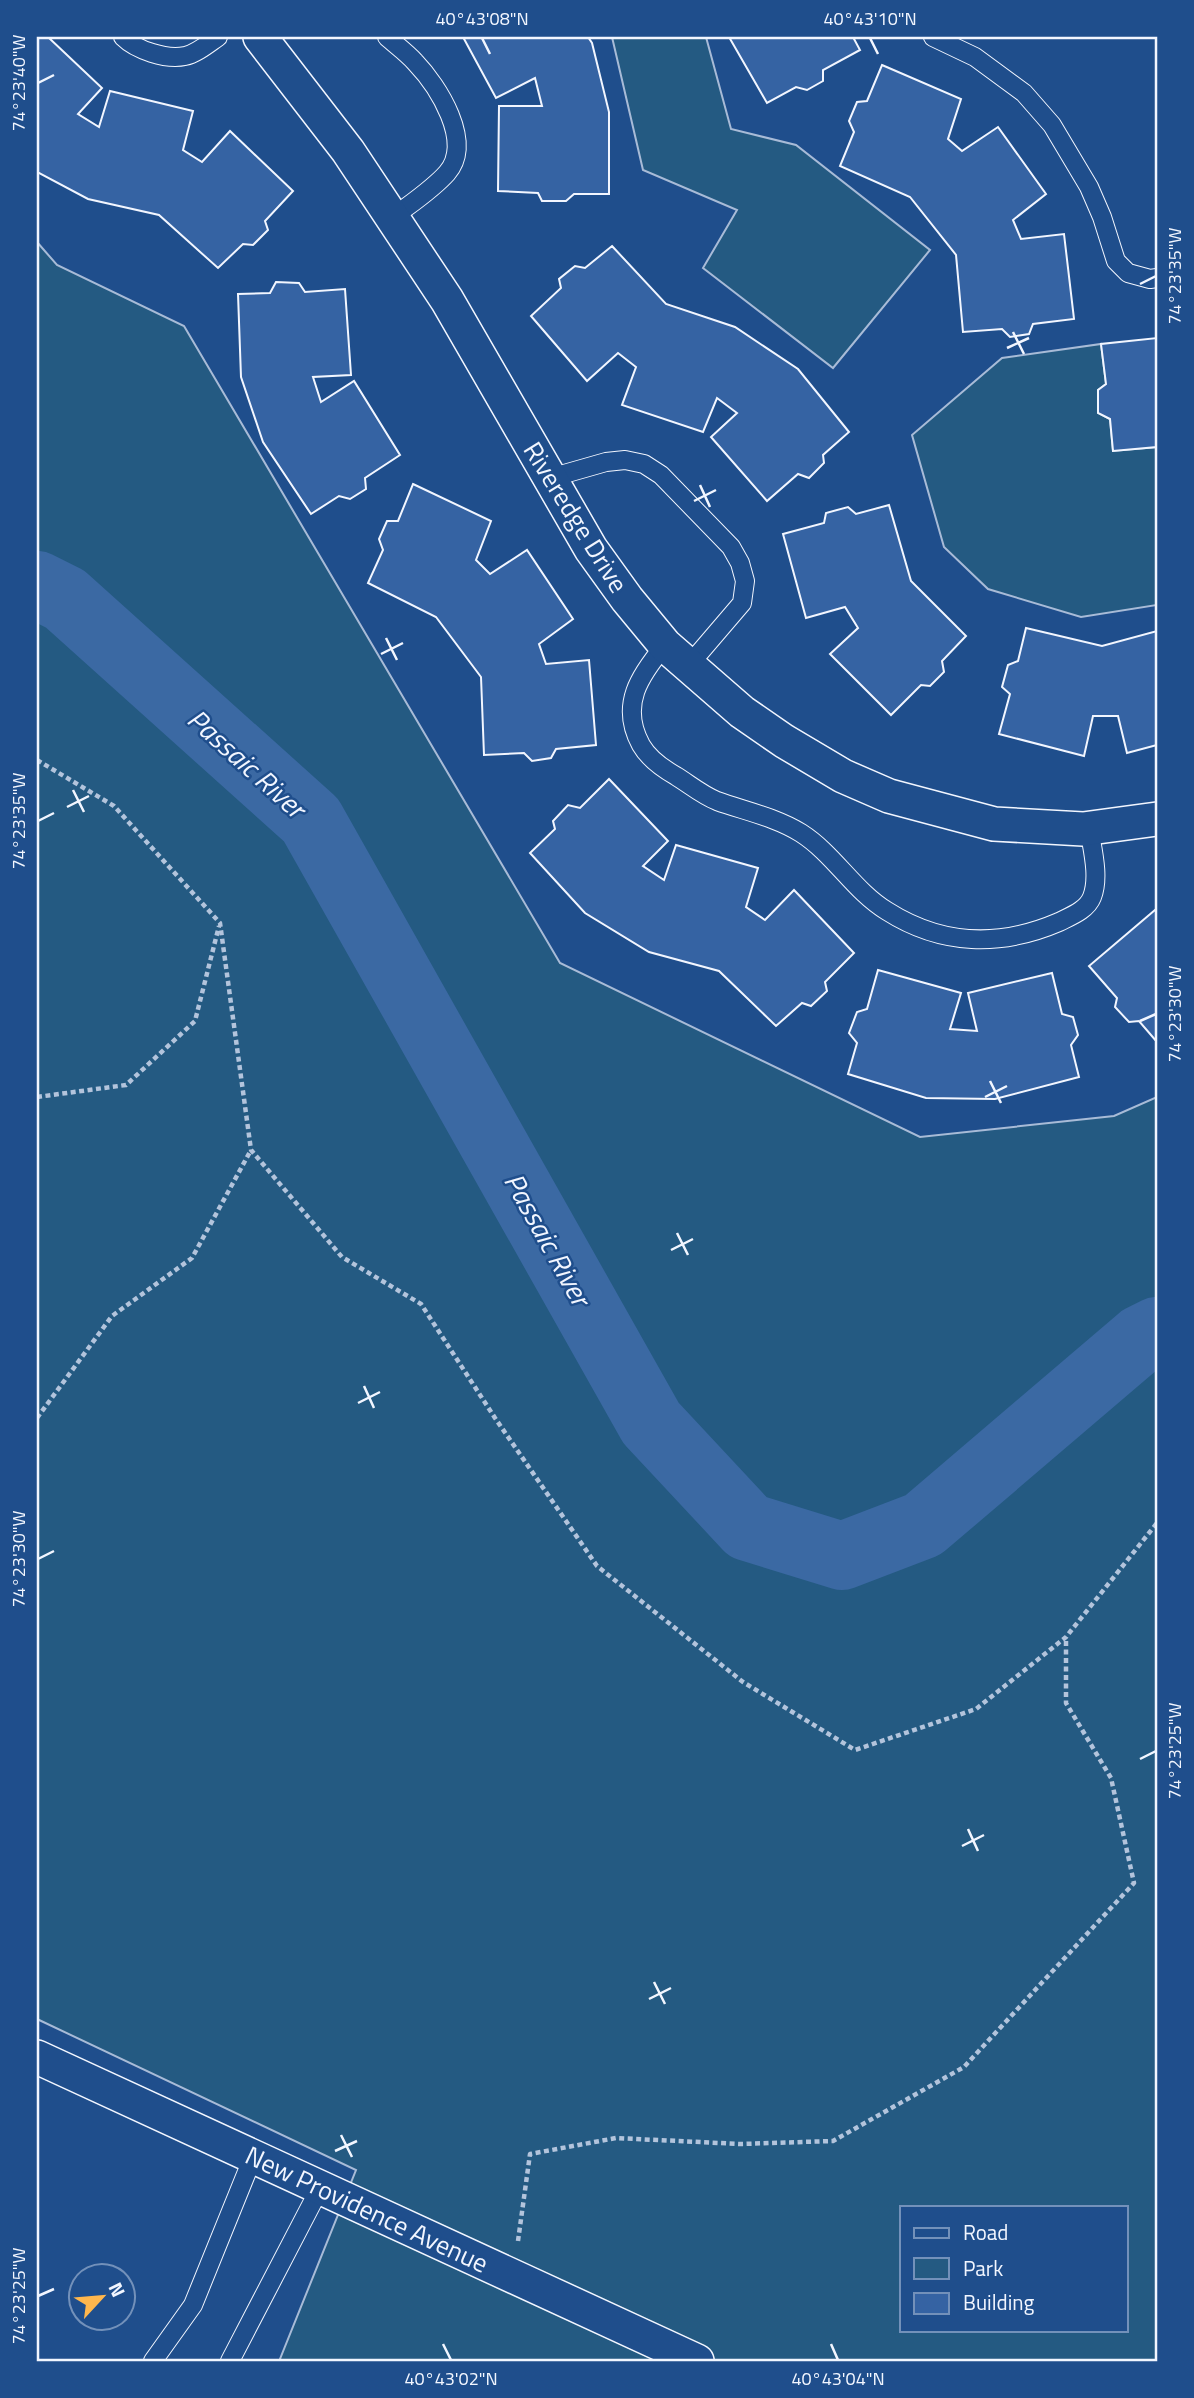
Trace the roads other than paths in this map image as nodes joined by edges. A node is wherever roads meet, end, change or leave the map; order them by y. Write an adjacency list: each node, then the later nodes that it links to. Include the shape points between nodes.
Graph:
1 (123, 37): 2 (lane, via 158,55 185,56)
2 (218, 37)
3 (260, 37): 6 (street, Riveredge Drive)
4 (387, 37): 6 (lane, via 417,63 449,110 458,143 447,172)
5 (933, 37): 7 (lane, via 975,57 1024,93 1052,125 1089,187 1116,261 1128,273)
6 (393, 218): 8 (street, Riveredge Drive, via 447,300)
7 (1157, 278)
8 (550, 478): 9 (street, Riveredge Drive, via 591,549 627,599); 9 (lane, via 606,462 644,464 661,475 732,547 745,581 742,603)
9 (677, 655): 11 (street, Riveredge Drive, via 742,712 784,741 843,776 889,796 994,824); 11 (lane, via 639,679 633,700 632,721 641,746 657,764 714,800 801,833 887,911 922,928 954,938 989,941 1018,936 1078,913 1092,897 1095,876)
10 (1157, 819): 11 (street, Riveredge Drive)
11 (1089, 828)
12 (37, 2057): 13 (street, New Providence Avenue)
13 (253, 2157): 14 (street, New Providence Avenue); 15 (lane, via 194,2305)
14 (320, 2188): 16 (lane); 17 (street, New Providence Avenue)
15 (153, 2361)
16 (230, 2361)
17 (696, 2361)

